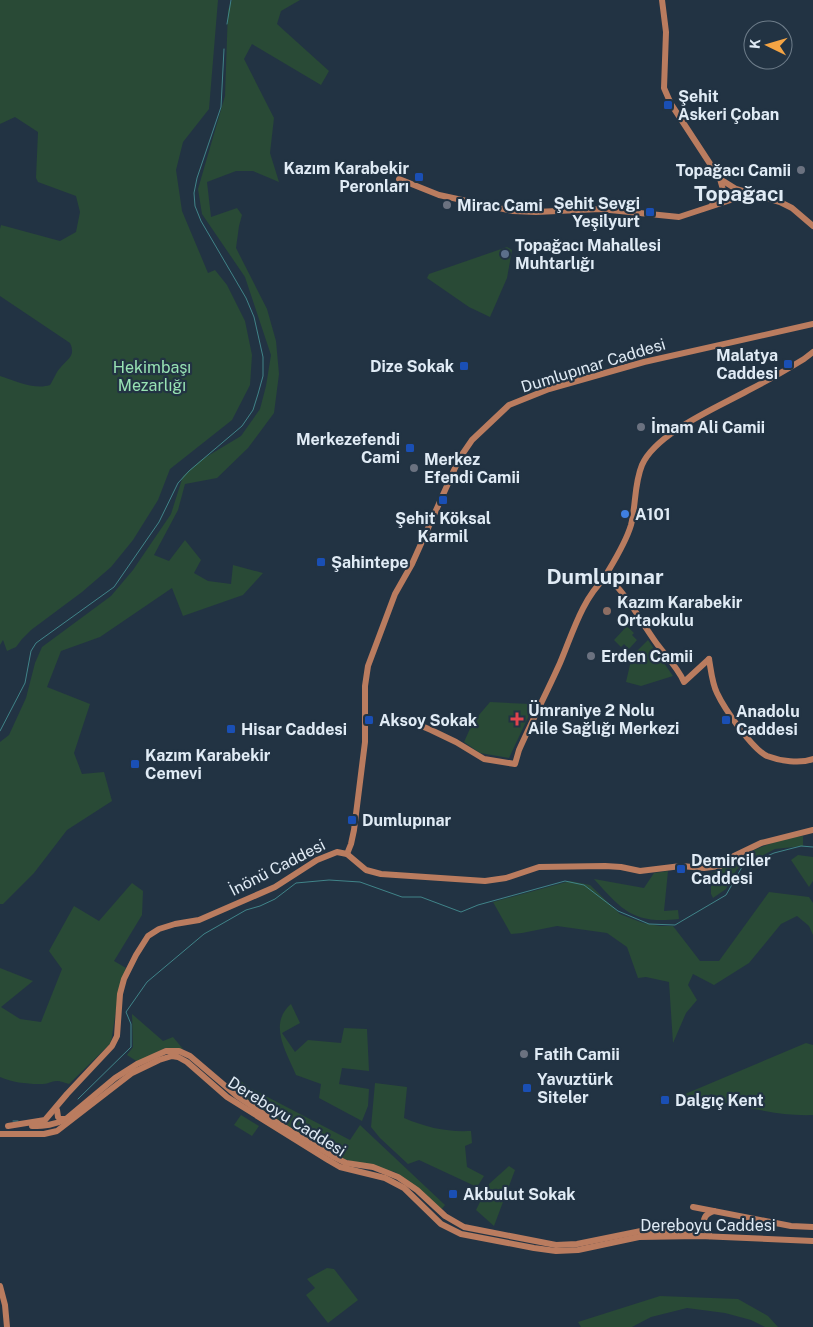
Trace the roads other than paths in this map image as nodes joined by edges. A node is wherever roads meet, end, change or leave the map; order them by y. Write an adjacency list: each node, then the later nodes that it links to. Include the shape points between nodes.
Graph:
1 (662, 0): 3 (main road, via 666,32 664,88)
2 (399, 179): 8 (main road, via 439,195 514,211 600,209 679,217)
3 (720, 179): 4 (main road); 5 (main road)
4 (734, 188): 5 (main road, via 727,187); 6 (main road); 7 (main road, via 737,195)
5 (724, 192): 7 (main road, via 725,197); 8 (main road)
6 (749, 194): 7 (main road); 9 (main road, via 762,195 792,208)
7 (732, 199): 8 (main road)
8 (711, 206)
9 (813, 226)
10 (813, 324): 16 (main road, Dumlupınar Caddesi, via 644,362 549,389 509,406 472,440 459,459 412,564 395,594 368,666 365,742 354,830)
11 (813, 352): 12 (main road, via 661,441 642,464 631,525)
12 (608, 577): 13 (main road, via 600,582 582,610 514,764 484,759 431,730); 14 (main road, via 622,591 684,682 708,659 717,693 730,716 753,744 766,755 787,761)
13 (397, 719)
14 (813, 759)
15 (813, 830): 16 (main road, İnönü Caddesi, via 762,843 720,866 640,871 605,866 539,867 485,881 381,874 366,870)
16 (347, 854): 17 (main road, İnönü Caddesi, via 337,852 317,860 275,887 199,920 159,928 148,936 124,979 117,1036 112,1046)
17 (67, 1094): 18 (main road); 21 (main road, İnönü Caddesi, via 44,1120)
18 (57, 1110): 19 (main road, via 60,1119); 22 (main road)
19 (66, 1119): 22 (main road, Dereboyu Caddesi); 26 (main road, Dereboyu Caddesi, via 114,1078 137,1064 166,1051 180,1051 237,1096 332,1156 398,1177)
20 (0, 1125): 21 (main road, Dereboyu Caddesi)
21 (8, 1126): 22 (main road, Dereboyu Caddesi)
22 (48, 1126): 24 (main road)
23 (0, 1134): 24 (main road, Dereboyu Caddesi)
24 (40, 1134): 28 (main road, Dereboyu Caddesi, via 57,1131 132,1073 159,1060 178,1057 227,1097 340,1167 386,1178 404,1188)
25 (714, 1211): 27 (main road, via 707,1214); 27 (main road, via 692,1207 698,1210); 29 (main road)
26 (445, 1216): 27 (main road, Dereboyu Caddesi, via 464,1228 556,1245 641,1231 693,1231 699,1229); 28 (main road)
27 (704, 1221): 30 (main road)
28 (441, 1224): 30 (main road, Dereboyu Caddesi, via 469,1236 556,1251 578,1250 639,1237)
29 (811, 1227): 31 (main road, Dereboyu Caddesi, via 804,1234)
30 (710, 1236): 31 (main road, Dereboyu Caddesi)
31 (811, 1241)
32 (0, 1286): 33 (main road)
33 (7, 1327)

